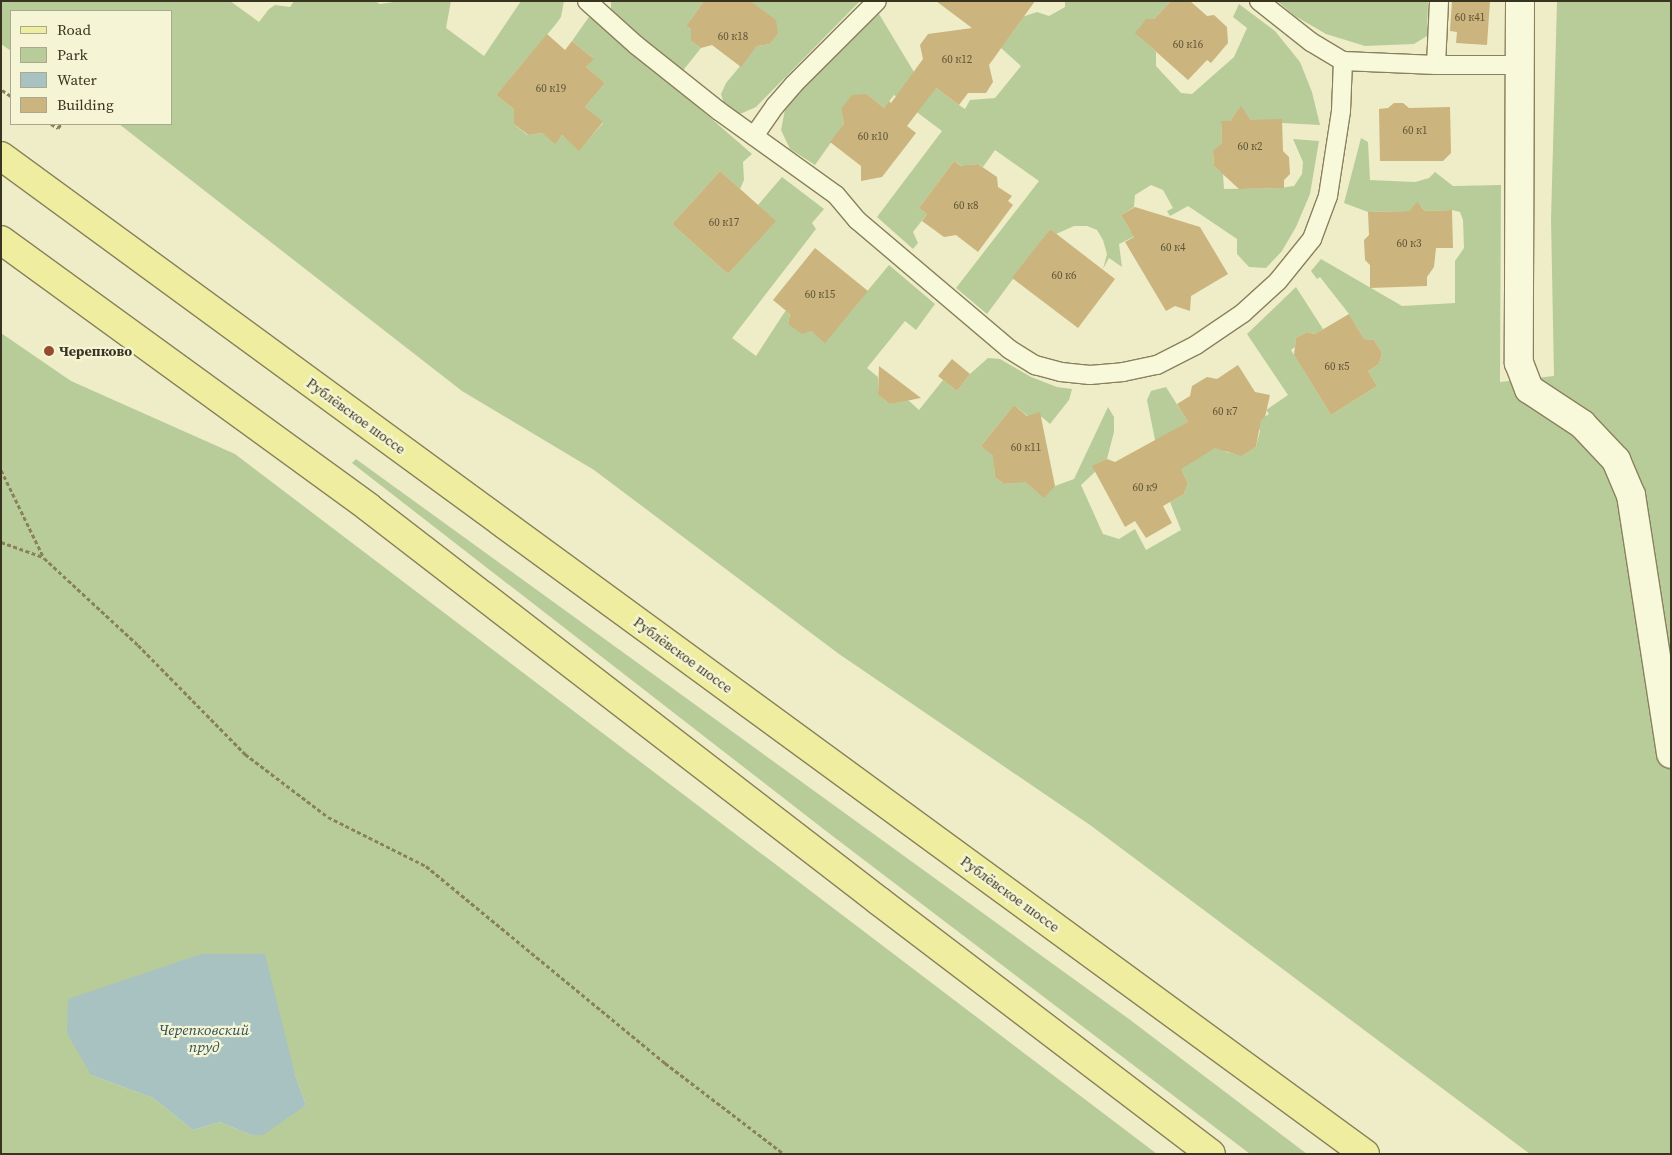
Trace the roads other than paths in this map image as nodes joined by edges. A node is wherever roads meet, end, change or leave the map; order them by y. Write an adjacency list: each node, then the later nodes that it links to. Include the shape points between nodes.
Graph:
1 (587, 1): 9 (lane, via 636,45)
2 (877, 1): 9 (lane, via 794,84)
3 (1259, 1): 6 (lane, via 1311,42)
4 (1439, 1): 7 (lane)
5 (1520, 1): 8 (street)
6 (1343, 61): 7 (lane); 9 (lane, via 1335,160 1328,196 1312,239 1278,281 1243,314 1196,345 1157,365 1123,372 1090,375 1061,372 1035,364 1009,349 857,220 836,195)
7 (1436, 65): 8 (lane)
8 (1519, 65): 12 (street, via 1519,364 1529,389 1582,424 1616,460 1632,495)
9 (754, 136)
10 (1, 156): 14 (main road, Рублёвское шоссе)
11 (1, 240): 13 (main road, via 368,507)
12 (1671, 754)
13 (1211, 1154)
14 (1364, 1154)

